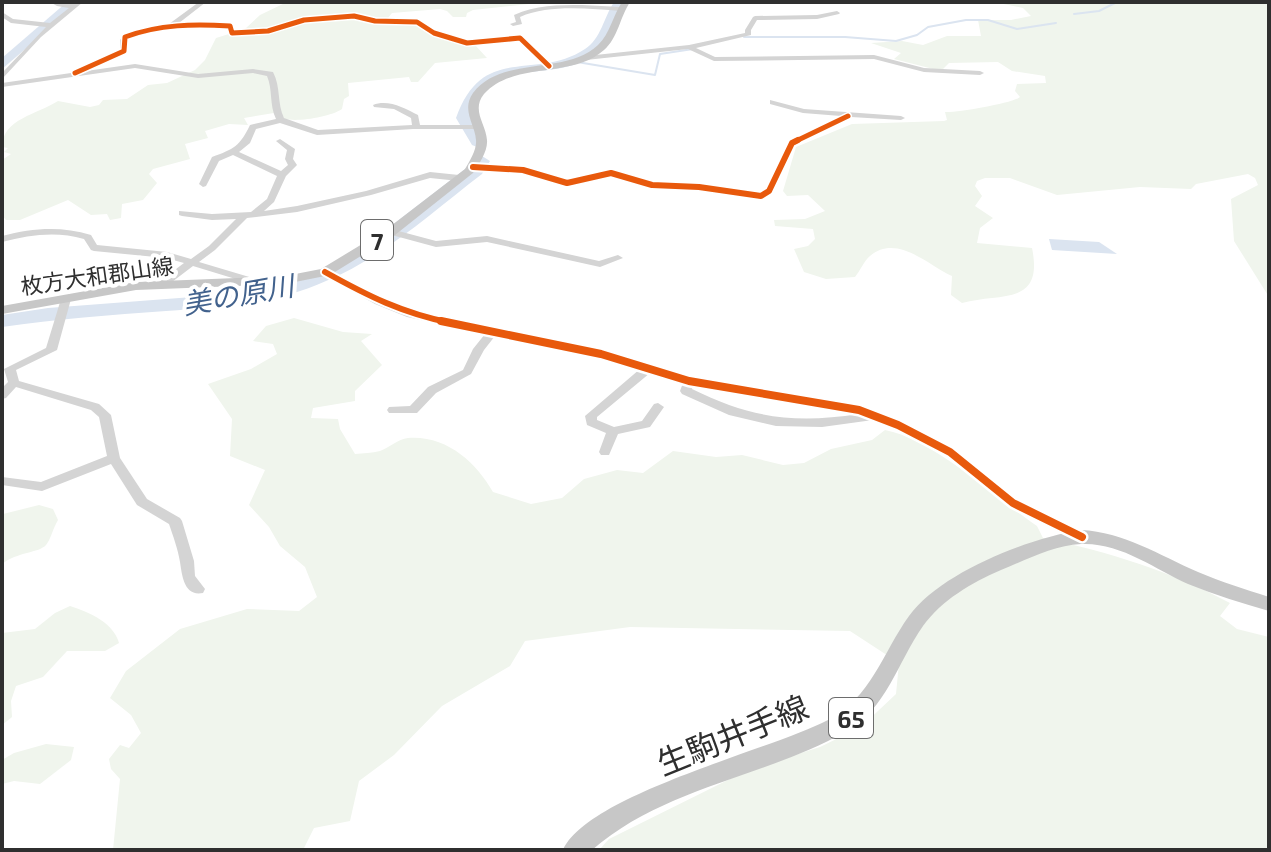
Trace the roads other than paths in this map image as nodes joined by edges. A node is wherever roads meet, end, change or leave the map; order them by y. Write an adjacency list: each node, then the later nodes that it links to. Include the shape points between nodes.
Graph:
1 (53, 2): 3 (street)
2 (203, 2): 9 (street)
3 (73, 5): 8 (street)
4 (624, 6): 7 (street, via 527,12 516,16 520,23); 11 (main road, via 609,41)
5 (837, 13): 10 (street, via 755,18 749,34)
6 (2, 14): 8 (street, via 11,21)
7 (513, 24)
8 (50, 25): 15 (street)
9 (172, 25): 12 (street, via 209,22 230,26 232,33 354,16 417,22 467,43 520,38); 13 (street, via 125,37 124,51)
10 (689, 47): 11 (street); 14 (street, via 714,59 874,57 924,70)
11 (586, 58): 12 (main road)
12 (549, 66): 23 (main road, via 504,76 480,92 470,115)
13 (75, 73): 16 (street); 21 (street, via 135,66 198,76 263,72 273,80)
14 (980, 73)
15 (2, 77)
16 (2, 85)
17 (773, 102): 19 (street)
18 (377, 105): 22 (street, via 415,117)
19 (848, 116): 20 (street); 26 (street, via 792,143 766,196 652,185 611,173 567,183 523,170)
20 (901, 118)
21 (281, 120): 22 (street, via 317,133); 25 (street, via 253,127 247,141)
22 (416, 127): 23 (street)
23 (475, 127): 26 (main road, via 482,141)
24 (280, 141): 27 (street, via 291,149 293,165)
25 (233, 152): 27 (street); 29 (street, via 215,159)
26 (473, 167): 28 (main road, 枚方大和郡山線 / 7)
27 (282, 175): 31 (street, via 271,200)
28 (459, 178): 31 (street, via 430,175 297,209); 33 (main road, 枚方大和郡山線 / 7)
29 (203, 184)
30 (182, 213): 32 (street)
31 (255, 213): 32 (street)
32 (244, 216): 36 (street)
33 (391, 232): 35 (street, via 436,244 487,239 600,264); 37 (main road, 枚方大和郡山線 / 7)
34 (2, 239): 36 (street, via 70,231 88,237 94,248 150,251)
35 (618, 258)
36 (191, 264): 38 (street); 39 (street)
37 (328, 274): 38 (main road, 枚方大和郡山線 / 7); 42 (street, via 411,315)
38 (252, 281): 39 (main road, 枚方大和郡山線 / 7)
39 (164, 283): 40 (main road, 枚方大和郡山線 / 7)
40 (64, 308): 41 (main road, 枚方大和郡山線 / 7); 45 (street, via 51,350 10,369)
41 (2, 310)
42 (493, 331): 43 (street); 48 (street, via 467,372 432,390 413,410)
43 (647, 369): 44 (street); 50 (street, via 591,416 591,422)
44 (689, 381): 49 (street); 49 (street, via 686,391 741,417 795,424)
45 (14, 383): 46 (street); 52 (street, via 95,407 105,415)
46 (2, 395)
47 (658, 407): 50 (street, via 646,424)
48 (393, 410)
49 (875, 416): 54 (street, via 950,452 1013,503)
50 (613, 431): 51 (street)
51 (605, 452)
52 (114, 458): 53 (street, via 42,487); 55 (street, via 142,502 175,521 188,578)
53 (2, 481)
54 (1082, 537): 56 (main road, 生駒井手線 / 65, via 1101,539 1203,583); 57 (main road, 生駒井手線 / 65, via 1039,547 953,587 916,622 886,680 847,721 815,738 668,792)
55 (198, 589)
56 (1269, 604)
57 (575, 850)

